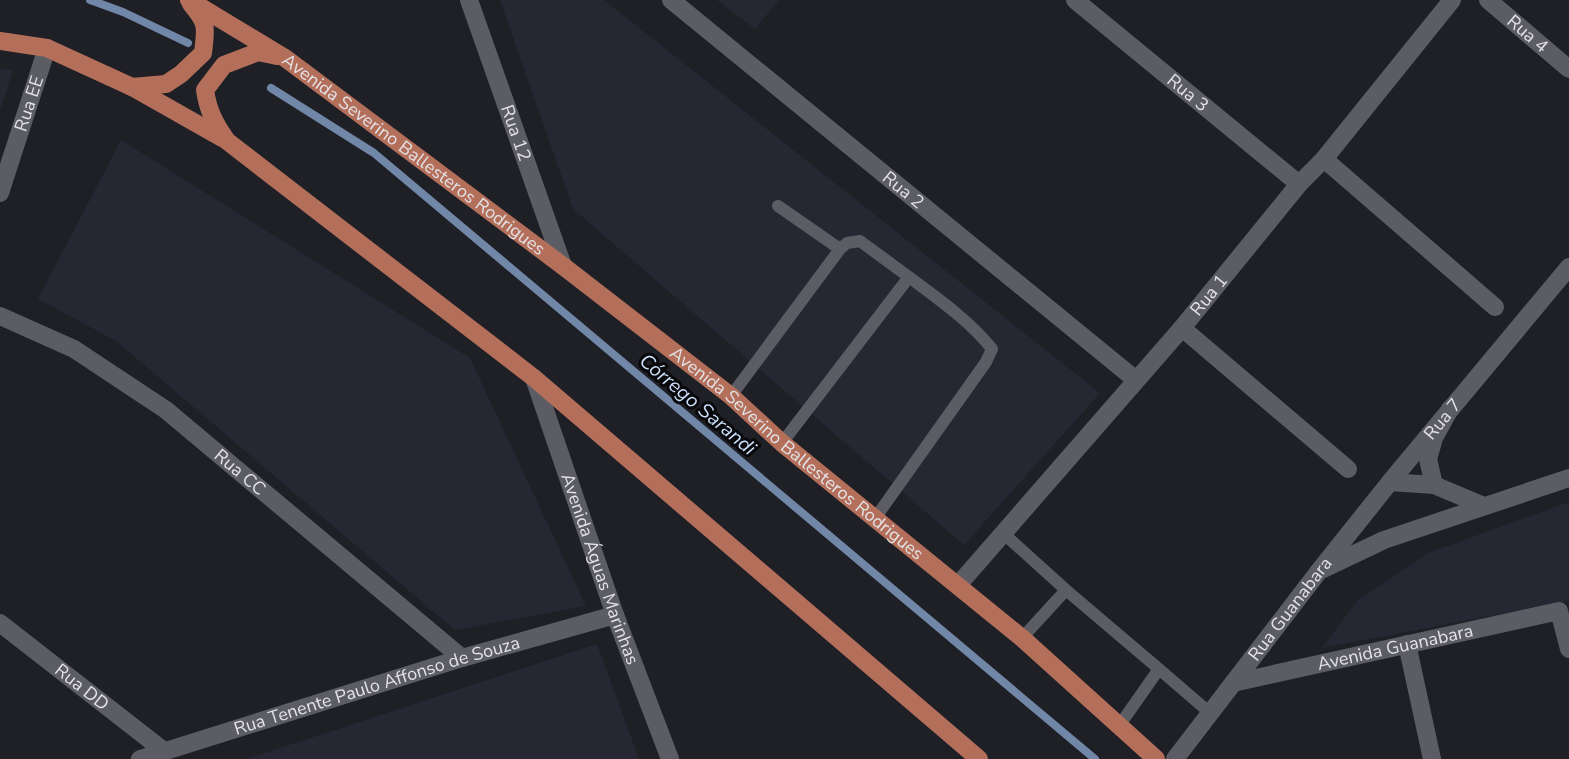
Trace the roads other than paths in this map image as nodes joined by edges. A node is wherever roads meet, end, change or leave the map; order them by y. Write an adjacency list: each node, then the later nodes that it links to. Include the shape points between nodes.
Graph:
1 (188, 0): 9 (main road, Avenida Severino Ballesteros Rodrigues); 11 (main road, via 204,20 203,53 166,84)
2 (469, 0): 18 (street, Rua 12)
3 (671, 0): 25 (street, Rua 2)
4 (1075, 0): 14 (street, Rua 3)
5 (1452, 0): 13 (street, Rua 1)
6 (1488, 0): 10 (street, Rua 4)
7 (0, 41): 8 (main road)
8 (47, 48): 11 (main road); 15 (street, Rua EE)
9 (285, 58): 12 (main road, via 258,52 224,65 205,90 207,107); 18 (main road, Avenida Severino Ballesteros Rodrigues)
10 (1569, 69)
11 (132, 87): 12 (main road)
12 (227, 141): 24 (main road)
13 (1324, 159): 14 (street, Rua 1); 21 (street)
14 (1299, 184): 23 (street, Rua 1)
15 (0, 193)
16 (778, 206): 17 (lane)
17 (840, 249): 20 (lane, via 860,241); 26 (lane)
18 (563, 266): 26 (main road, Avenida Severino Ballesteros Rodrigues)
19 (1569, 267): 27 (street, Rua 7)
20 (909, 278): 28 (lane); 34 (lane, via 982,336 992,349)
21 (1496, 307)
22 (0, 316): 44 (street, Rua CC, via 74,349 166,410)
23 (1182, 328): 25 (street, Rua 1); 29 (street)
24 (534, 378): 39 (street, Avenida Águas Marinhas); 52 (main road)
25 (1136, 380): 35 (street, Rua 1)
26 (731, 396): 28 (main road, Avenida Severino Ballesteros Rodrigues)
27 (1450, 409): 31 (street, Rua 7); 32 (street, via 1428,459)
28 (783, 443): 34 (main road, Avenida Severino Ballesteros Rodrigues)
29 (1348, 469)
30 (1569, 478): 33 (street, Rua Guanabara)
31 (1390, 483): 32 (street); 36 (street, Rua 7)
32 (1434, 485): 33 (street)
33 (1484, 506): 36 (street, Rua Guanabara, via 1384,540)
34 (876, 518): 37 (main road, Avenida Severino Ballesteros Rodrigues)
35 (1003, 533): 37 (street, Rua 1); 38 (lane)
36 (1319, 571): 46 (street, Rua Guanabara)
37 (958, 585): 41 (main road, Avenida Severino Ballesteros Rodrigues)
38 (1066, 590): 41 (lane); 45 (lane)
39 (615, 615): 44 (street, Rua Tenente Paulo Affonso de Souza); 51 (street, Avenida Águas Marinhas)
40 (0, 622): 49 (street, Rua DD)
41 (1022, 638): 48 (main road, Avenida Severino Ballesteros Rodrigues)
42 (1407, 644): 43 (street, Avenida Guanabara, via 1558,611); 46 (street, Avenida Guanabara); 55 (street)
43 (1569, 649)
44 (462, 658): 49 (street, Rua Tenente Paulo Affonso de Souza)
45 (1159, 669): 47 (lane); 48 (lane)
46 (1233, 683): 47 (street, Rua Guanabara)
47 (1210, 713): 54 (street, Rua Guanabara)
48 (1119, 726): 53 (main road, Avenida Severino Ballesteros Rodrigues)
49 (164, 751): 50 (street, Rua Tenente Paulo Affonso de Souza)
50 (140, 759)
51 (670, 759)
52 (979, 759)
53 (1156, 759)
54 (1175, 759)
55 (1432, 759)

